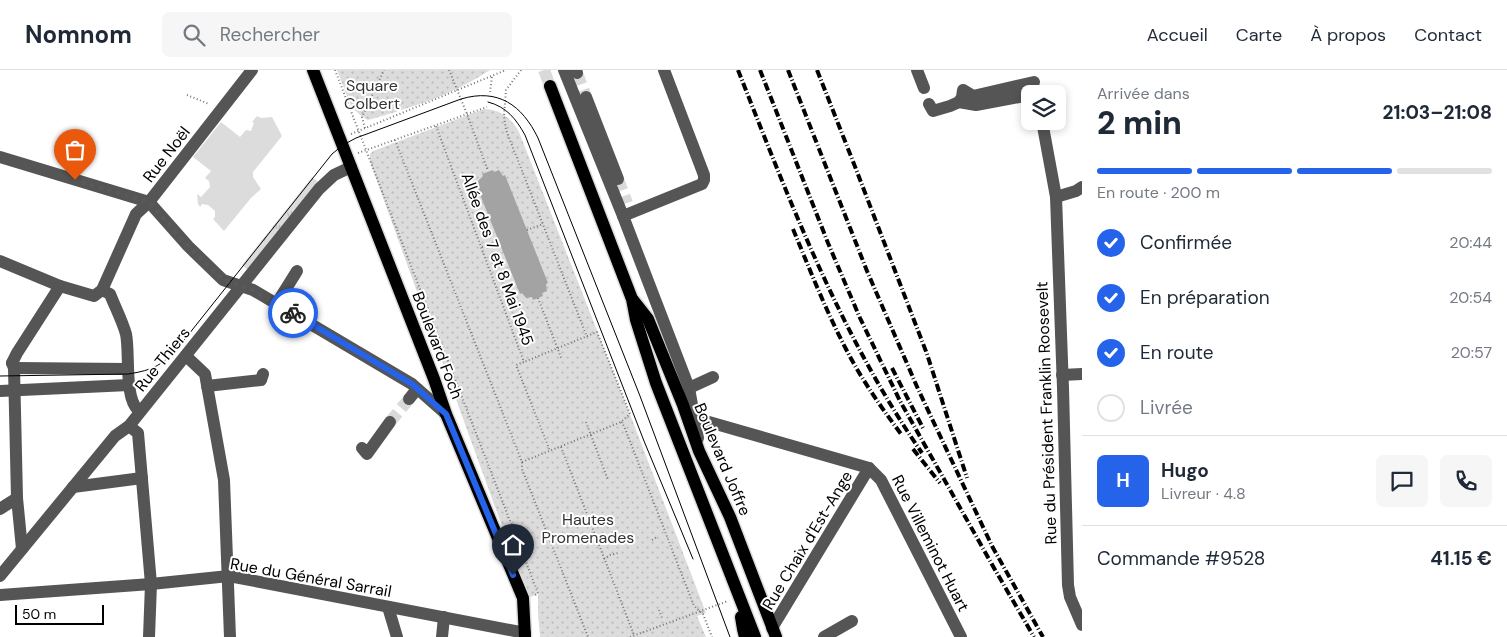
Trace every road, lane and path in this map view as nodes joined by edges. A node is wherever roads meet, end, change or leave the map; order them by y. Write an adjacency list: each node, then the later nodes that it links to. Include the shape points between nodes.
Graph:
1 (252, 70): 23 (street, Rue Noël)
2 (313, 70): 34 (main road, Boulevard Foch)
3 (335, 70): 28 (path)
4 (384, 70): 26 (path, via 362,117)
5 (449, 70): 15 (path)
6 (506, 70): 11 (path)
7 (521, 70): 41 (path, via 506,90 506,130)
8 (664, 70): 40 (street, via 704,180 702,184 693,182)
9 (917, 70): 14 (street)
10 (569, 71): 40 (street)
11 (492, 76): 15 (path); 16 (path)
12 (1034, 82): 18 (street)
13 (550, 86): 51 (main road, Boulevard Joffre)
14 (924, 88)
15 (457, 90): 24 (path); 26 (path)
16 (490, 92)
17 (187, 94): 23 (path)
18 (961, 96): 20 (street, via 976,105); 21 (street, via 950,106 933,110)
19 (586, 97): 36 (street)
20 (1021, 97)
21 (930, 104)
22 (487, 107): 24 (path)
23 (220, 111): 39 (street, Rue Noël)
24 (467, 114): 25 (path); 35 (path)
25 (436, 126): 30 (path); 44 (path, Allée des 7 et 8 Mai 1945)
26 (365, 128): 28 (path)
27 (1044, 130): 38 (street, Rue du Président Franklin Roosevelt)
28 (358, 131): 29 (path); 31 (path)
29 (347, 135)
30 (395, 140): 31 (path); 82 (path)
31 (366, 151): 32 (path); 98 (path, via 538,593)
32 (358, 154)
33 (0, 157): 39 (street)
34 (351, 166): 48 (street, Rue Thiers, via 334,175 319,189); 63 (main road, Boulevard Foch)
35 (488, 171)
36 (618, 179)
37 (1082, 187): 38 (street)
38 (1056, 197): 61 (street, Rue du Président Franklin Roosevelt)
39 (149, 202): 48 (street, via 223,280); 49 (street, Rue Noël, via 136,214)
40 (627, 211): 66 (street)
41 (543, 224): 42 (path); 53 (path)
42 (527, 230)
43 (499, 241): 44 (path)
44 (482, 247): 57 (path, Allée des 7 et 8 Mai 1945)
45 (0, 261): 47 (street)
46 (297, 271): 52 (street)
47 (60, 286): 49 (street, via 94,296); 58 (street)
48 (242, 286): 52 (street); 55 (street, Rue Thiers)
49 (102, 290): 59 (street, via 110,294 126,335)
50 (538, 298): 54 (path)
51 (632, 299): 81 (main road, Boulevard Joffre, via 648,319); 99 (main road, Boulevard Joffre, via 656,383 735,584)
52 (277, 303): 69 (street)
53 (587, 337): 54 (path); 75 (path, via 597,332 630,414)
54 (557, 348): 56 (path); 57 (path)
55 (186, 356): 65 (street, via 204,374); 76 (street, Rue Thiers)
56 (562, 360)
57 (524, 362): 80 (path, Allée des 7 et 8 Mai 1945, via 516,365)
58 (9, 365): 59 (street); 68 (street)
59 (127, 369): 64 (street)
60 (263, 374): 65 (street, via 261,380)
61 (1072, 375): 106 (street, Rue du Président Franklin Roosevelt, via 1068,585)
62 (713, 377): 66 (street)
63 (434, 379): 69 (street); 71 (main road, Boulevard Foch)
64 (129, 385): 68 (street); 70 (street)
65 (207, 386): 95 (street, via 224,480)
66 (689, 388): 72 (street)
67 (0, 391): 68 (street)
68 (14, 391): 87 (street)
69 (413, 391): 71 (street)
70 (138, 410)
71 (446, 414): 98 (main road, Boulevard Foch)
72 (695, 418): 81 (street); 83 (street, Rue Villeminot Huart)
73 (390, 422): 79 (street, via 367,454)
74 (586, 422): 77 (path)
75 (621, 422): 77 (path); 102 (path, via 694,606)
76 (129, 426): 84 (street, via 138,433); 86 (street, Rue Thiers, via 115,436)
77 (591, 434): 78 (path); 85 (path)
78 (561, 447): 80 (path); 93 (path)
79 (362, 448)
80 (550, 451): 82 (path)
81 (700, 451): 107 (main road, Boulevard Joffre, via 730,517)
82 (522, 462): 114 (path)
83 (869, 468): 107 (street, Rue Chaix d'Est-Ange); 120 (street, Rue Villeminot Huart, via 881,480)
84 (142, 478): 86 (street); 96 (street)
85 (608, 480)
86 (73, 487): 91 (street, Rue Thiers)
87 (17, 498): 88 (street); 91 (street)
88 (0, 509)
89 (657, 537): 90 (path)
90 (652, 540)
91 (22, 549): 94 (street, Rue Thiers)
92 (618, 554): 93 (path)
93 (604, 559): 109 (path)
94 (0, 576)
95 (229, 576): 96 (street, Rue du Général Sarrail); 100 (street, Rue du Général Sarrail); 111 (street)
96 (150, 584): 97 (street, Rue du Général Sarrail); 110 (street)
97 (0, 595)
98 (523, 598): 108 (main road, Boulevard Foch)
99 (733, 599): 102 (path); 117 (main road); 118 (main road)
100 (388, 607): 103 (street, Rue du Général Sarrail); 112 (street)
101 (659, 610): 104 (path)
102 (699, 610): 109 (path); 116 (path)
103 (444, 617): 108 (street, Rue du Général Sarrail); 113 (street)
104 (662, 618)
105 (852, 622): 119 (street)
106 (1082, 624)
107 (774, 633)
108 (525, 635)
109 (634, 636): 115 (path)
110 (148, 637)
111 (230, 637)
112 (397, 637)
113 (442, 637)
114 (588, 637)
115 (630, 637)
116 (712, 637)
117 (746, 637)
118 (755, 637)
119 (824, 637)
120 (961, 637)

